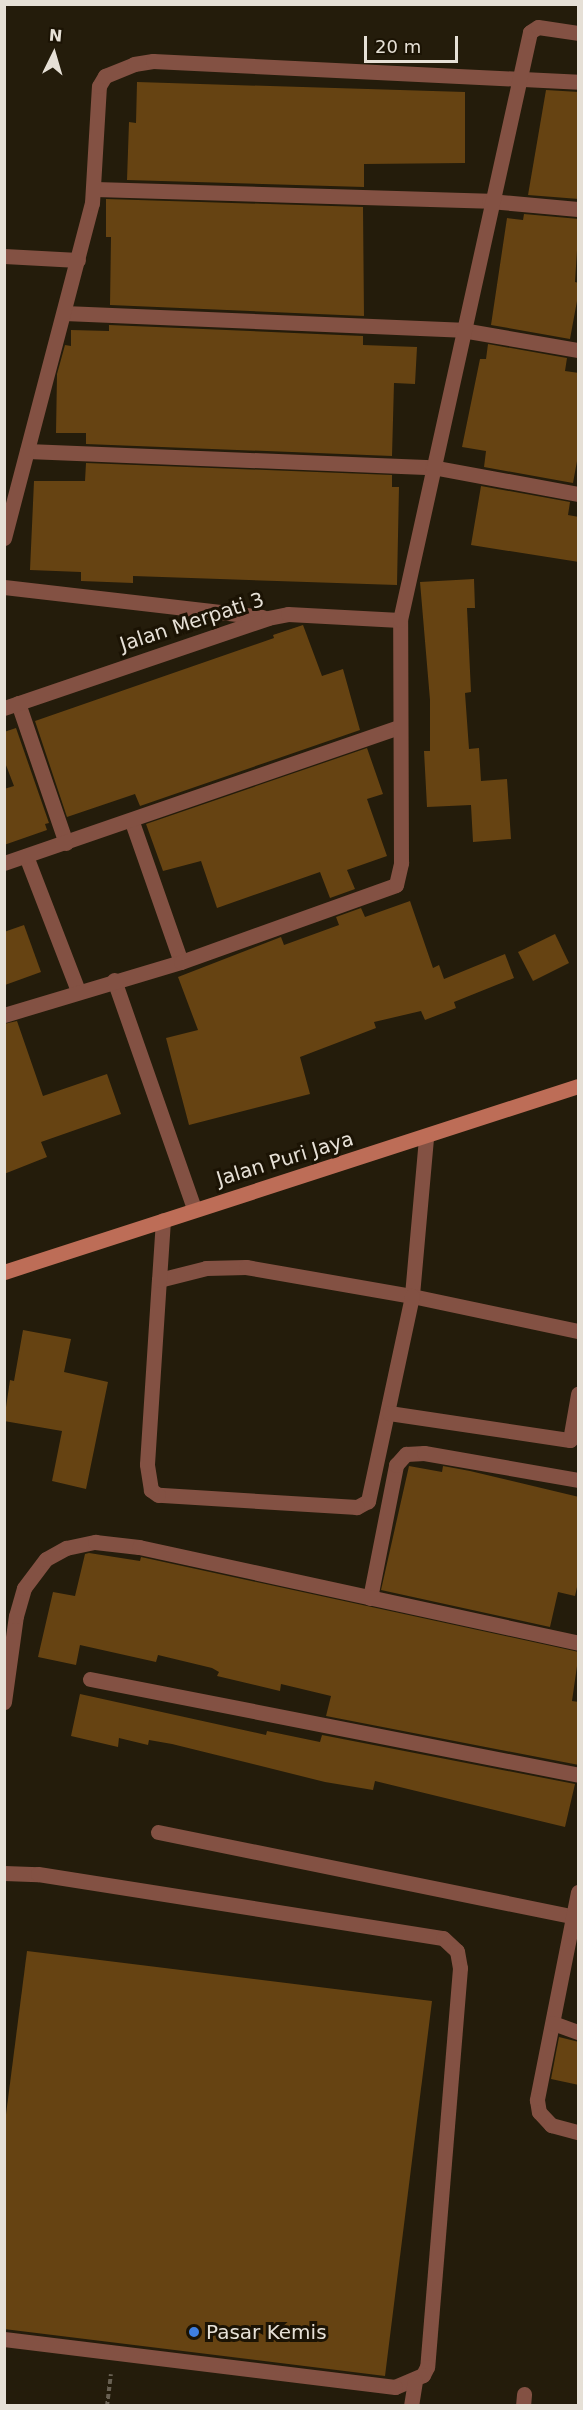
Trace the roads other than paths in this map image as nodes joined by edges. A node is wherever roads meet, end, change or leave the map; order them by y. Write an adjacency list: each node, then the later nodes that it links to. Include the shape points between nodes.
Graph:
1 (579, 33): 2 (street, via 531,29)
2 (519, 79): 3 (street); 4 (street, via 153,61 134,64 105,76 99,86); 5 (street)
3 (579, 82)
4 (95, 189): 5 (street); 8 (street)
5 (489, 201): 6 (street); 10 (street)
6 (579, 209)
7 (4, 256): 8 (street)
8 (78, 260): 9 (street)
9 (64, 313): 10 (street); 12 (street)
10 (462, 330): 11 (street); 13 (street)
11 (579, 350)
12 (27, 451): 13 (street); 15 (street)
13 (432, 467): 14 (street); 18 (street)
14 (579, 494)
15 (4, 538)
16 (4, 587): 17 (street)
17 (268, 618): 18 (street, Jalan Merpati 3, via 288,614); 19 (street, Jalan Merpati 3)
18 (400, 620): 20 (street)
19 (11, 705): 22 (street)
20 (399, 727): 21 (street); 25 (street, via 401,862 396,885)
21 (132, 822): 22 (street); 25 (street)
22 (66, 843): 23 (street)
23 (26, 856): 24 (street); 27 (street)
24 (4, 863)
25 (181, 962): 26 (street)
26 (114, 980): 27 (street); 31 (street)
27 (78, 991): 28 (street)
28 (4, 1016)
29 (579, 1086): 30 (street, Jalan Puri Jaya)
30 (426, 1138): 31 (street, Jalan Puri Jaya); 35 (street)
31 (194, 1209): 32 (street, Jalan Puri Jaya)
32 (163, 1220): 33 (street, Jalan Puri Jaya); 34 (street)
33 (4, 1272)
34 (159, 1280): 35 (street, via 206,1268 246,1267); 38 (street, via 147,1477 151,1490 159,1495 357,1507 368,1501 372,1492)
35 (412, 1296): 36 (street); 38 (street)
36 (579, 1331)
37 (579, 1394): 38 (street, via 570,1440)
38 (389, 1413)
39 (579, 1480): 40 (street, via 424,1453 406,1455 396,1465)
40 (370, 1598): 41 (street); 43 (street, via 139,1547 95,1542 66,1548 46,1559 24,1587)
41 (579, 1643)
42 (90, 1679): 44 (street)
43 (4, 1702)
44 (579, 1775)
45 (158, 1832): 48 (street)
46 (4, 1873): 53 (street, via 38,1874 443,1938 458,1951 459,1985 428,2367)
47 (579, 1892): 48 (street)
48 (574, 1917): 49 (street)
49 (553, 2024): 50 (street); 51 (street, via 537,2100 539,2112 551,2125)
50 (579, 2032)
51 (579, 2133)
52 (4, 2339): 53 (street, via 395,2387)
53 (415, 2381): 54 (street)
54 (411, 2406)

